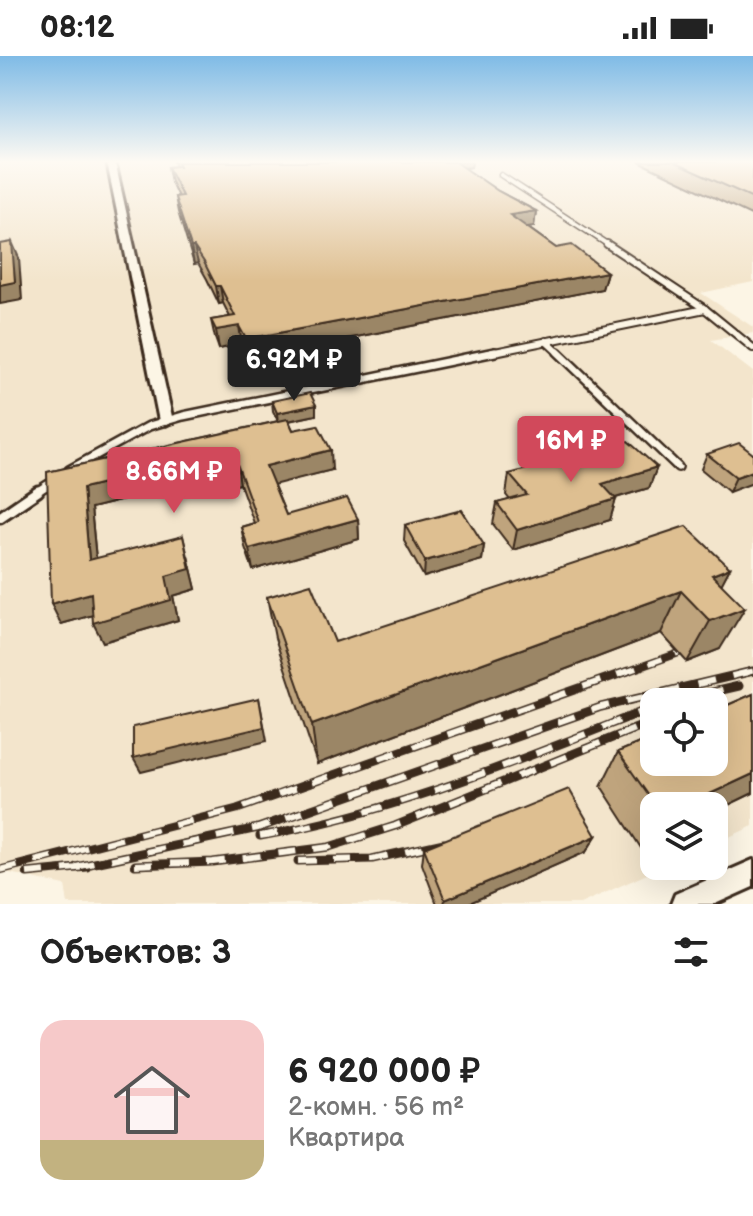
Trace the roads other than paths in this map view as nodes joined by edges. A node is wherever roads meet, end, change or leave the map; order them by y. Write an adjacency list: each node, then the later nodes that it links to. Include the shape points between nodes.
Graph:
1 (119, 202): 6 (street)
2 (541, 202): 3 (lane)
3 (705, 309): 4 (lane); 5 (lane)
4 (546, 341): 6 (lane); 7 (lane)
5 (753, 348)
6 (166, 421): 8 (lane, via 69,471)
7 (678, 467)
8 (0, 517)
9 (753, 873): 10 (street)
10 (685, 904)

